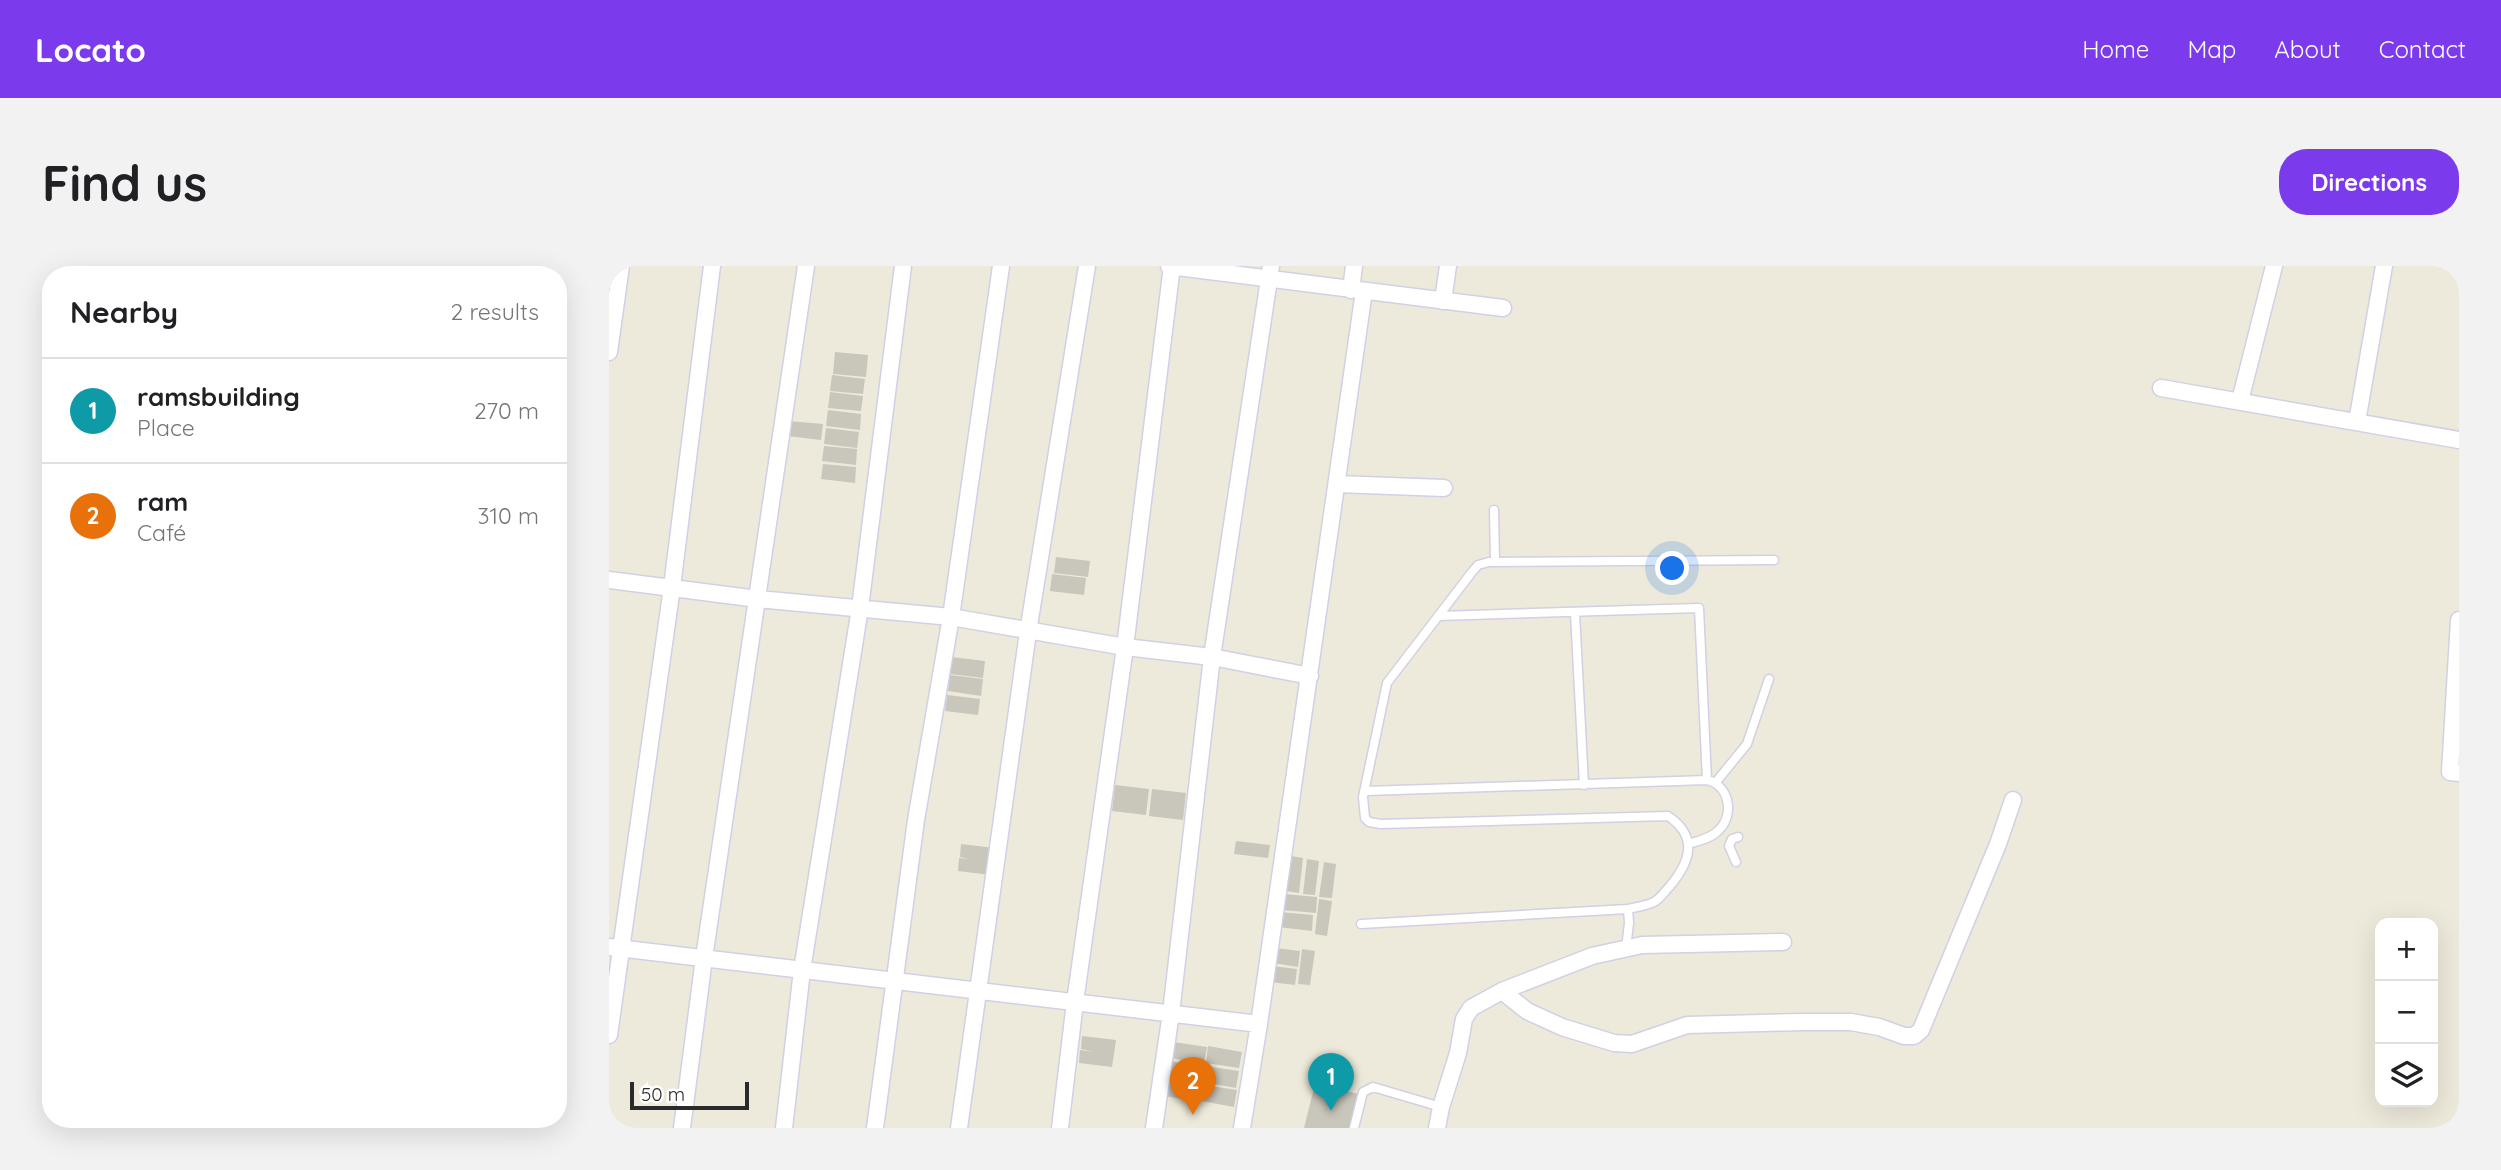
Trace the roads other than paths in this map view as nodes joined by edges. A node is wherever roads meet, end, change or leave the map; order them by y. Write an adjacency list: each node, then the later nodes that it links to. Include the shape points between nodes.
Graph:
1 (621, 266): 16 (street)
2 (712, 266): 27 (street)
3 (806, 266): 28 (street)
4 (903, 266): 29 (street)
5 (1000, 266): 32 (street)
6 (1087, 266): 34 (street)
7 (1171, 266): 12 (street); 35 (street)
8 (1354, 266): 13 (street)
9 (1448, 266): 14 (street)
10 (2274, 266): 18 (street)
11 (2384, 266): 19 (street)
12 (1270, 273): 13 (street); 36 (street)
13 (1357, 291): 14 (street); 21 (street)
14 (1443, 301): 15 (street)
15 (1503, 308)
16 (609, 352)
17 (2161, 388): 18 (street)
18 (2240, 401): 19 (street)
19 (2357, 422): 20 (street)
20 (2459, 440)
21 (1337, 484): 22 (street); 37 (street)
22 (1444, 488)
23 (1494, 510): 25 (lane)
24 (1774, 560): 25 (lane)
25 (1495, 562): 31 (lane, via 1478,565)
26 (609, 580): 27 (street)
27 (672, 587): 28 (street); 53 (street)
28 (758, 599): 29 (street); 55 (street)
29 (860, 608): 32 (street); 56 (street)
30 (1575, 613): 31 (lane); 40 (lane, via 1699,608); 42 (lane)
31 (1438, 616): 43 (lane, via 1387,683)
32 (951, 617): 34 (street); 57 (street, via 916,820)
33 (2459, 620): 39 (street, via 2449,772)
34 (1028, 632): 35 (street); 58 (street)
35 (1125, 647): 36 (street); 60 (street)
36 (1212, 657): 37 (street); 61 (street)
37 (1310, 676): 62 (street)
38 (1769, 679): 41 (lane, via 1747,744)
39 (2459, 773)
40 (1707, 780): 41 (lane); 42 (lane)
41 (1716, 782): 45 (lane, via 1725,791 1728,805 1726,819 1716,834)
42 (1584, 785): 43 (lane)
43 (1366, 791): 47 (lane, via 1363,812 1369,822 1381,824 1668,816 1679,824)
44 (2013, 800): 59 (street, via 1921,1030 1914,1036 1851,1021 1802,1021 1688,1025 1632,1044 1614,1043 1562,1027 1527,1011)
45 (1709, 836): 47 (lane); 48 (lane)
46 (1738, 836): 48 (lane)
47 (1688, 844): 50 (lane, via 1686,862 1657,901)
48 (1729, 846): 49 (lane)
49 (1736, 862)
50 (1628, 909): 51 (lane); 54 (lane)
51 (1361, 924)
52 (1783, 942): 54 (street)
53 (616, 948): 55 (street); 63 (street)
54 (1626, 948): 59 (street, via 1592,956)
55 (704, 958): 56 (street); 65 (street)
56 (802, 970): 57 (street); 66 (street)
57 (895, 981): 58 (street); 67 (street)
58 (980, 991): 60 (street); 68 (street)
59 (1502, 992): 64 (street, via 1471,1008 1464,1019)
60 (1075, 1002): 61 (street); 69 (street)
61 (1171, 1013): 62 (street); 70 (street)
62 (1259, 1024): 71 (street)
63 (609, 1035)
64 (1441, 1107): 72 (lane, via 1367,1088); 73 (street)
65 (683, 1128)
66 (783, 1128)
67 (874, 1128)
68 (959, 1128)
69 (1061, 1128)
70 (1154, 1128)
71 (1242, 1128)
72 (1355, 1128)
73 (1437, 1128)

